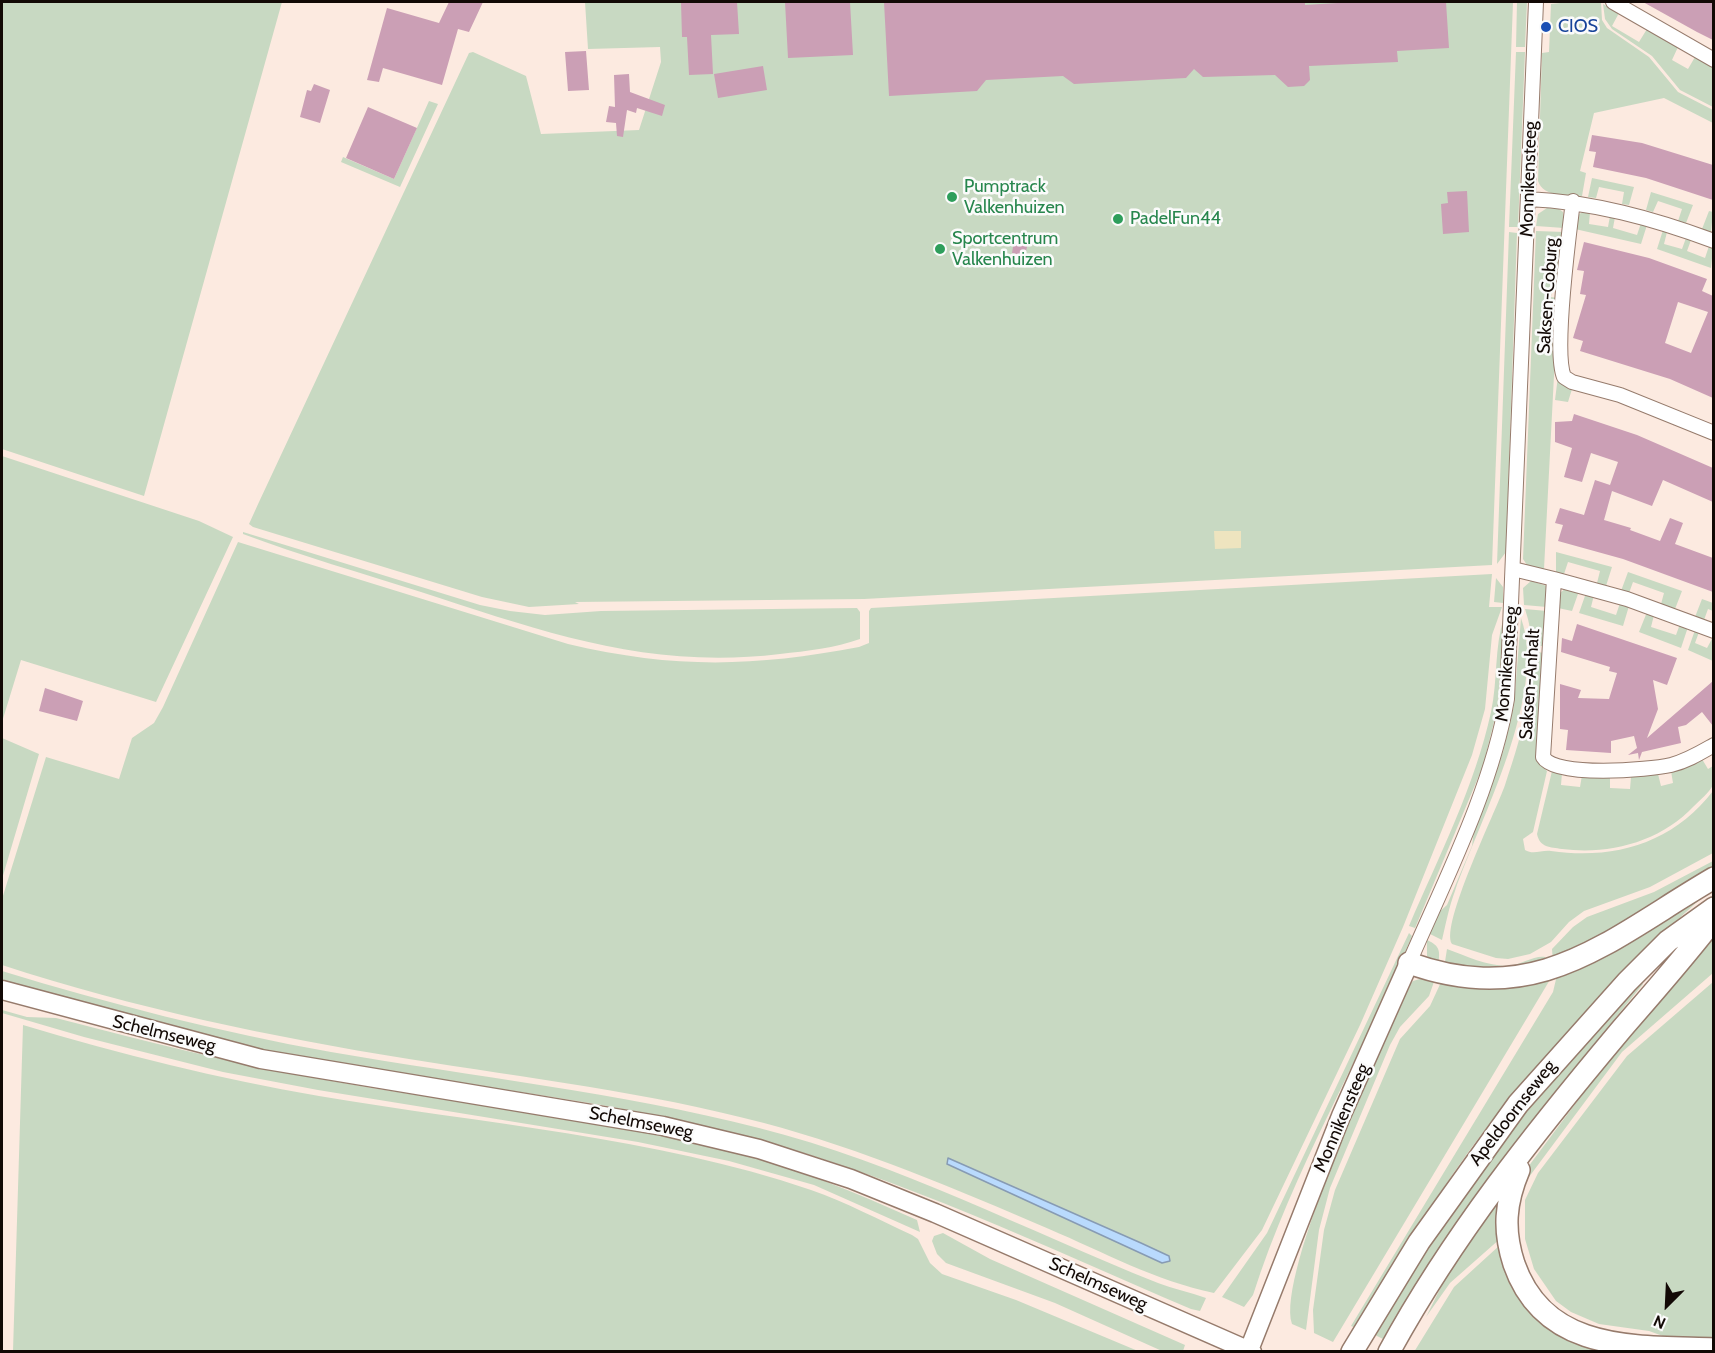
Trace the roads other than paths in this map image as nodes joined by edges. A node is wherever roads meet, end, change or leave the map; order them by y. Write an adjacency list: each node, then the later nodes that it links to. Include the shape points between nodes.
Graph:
1 (1536, 2): 4 (street, Monnikensteeg)
2 (1613, 2): 3 (street)
3 (1713, 60)
4 (1528, 199): 5 (street); 8 (street, Monnikensteeg)
5 (1573, 201): 6 (street, via 1645,218); 7 (street, Saksen-Coburg, via 1564,289 1564,377)
6 (1713, 241)
7 (1713, 433)
8 (1514, 569): 9 (street); 15 (street, Monnikensteeg, via 1507,699 1497,745)
9 (1554, 579): 10 (street, via 1627,599); 11 (street, Saksen-Anhalt, via 1543,757 1546,761 1583,769 1641,770 1686,760)
10 (1713, 631)
11 (1713, 745)
12 (1713, 878): 15 (main road, via 1595,952 1552,970 1473,978)
13 (1713, 908): 21 (main road, Apeldoornseweg, via 1668,941 1551,1064 1443,1206)
14 (1713, 920): 17 (main road, Apeldoornseweg)
15 (1409, 963): 20 (main road, Monnikensteeg, via 1341,1116)
16 (2, 990): 20 (main road, Schelmseweg, via 261,1059 663,1126 759,1149 851,1179 935,1213)
17 (1531, 1142): 18 (main road, Apeldoornseweg, via 1474,1217); 19 (main road, via 1508,1195 1506,1221 1513,1262 1534,1303 1565,1329 1592,1340)
18 (1391, 1348)
19 (1713, 1349)
20 (1250, 1351)
21 (1352, 1352)

